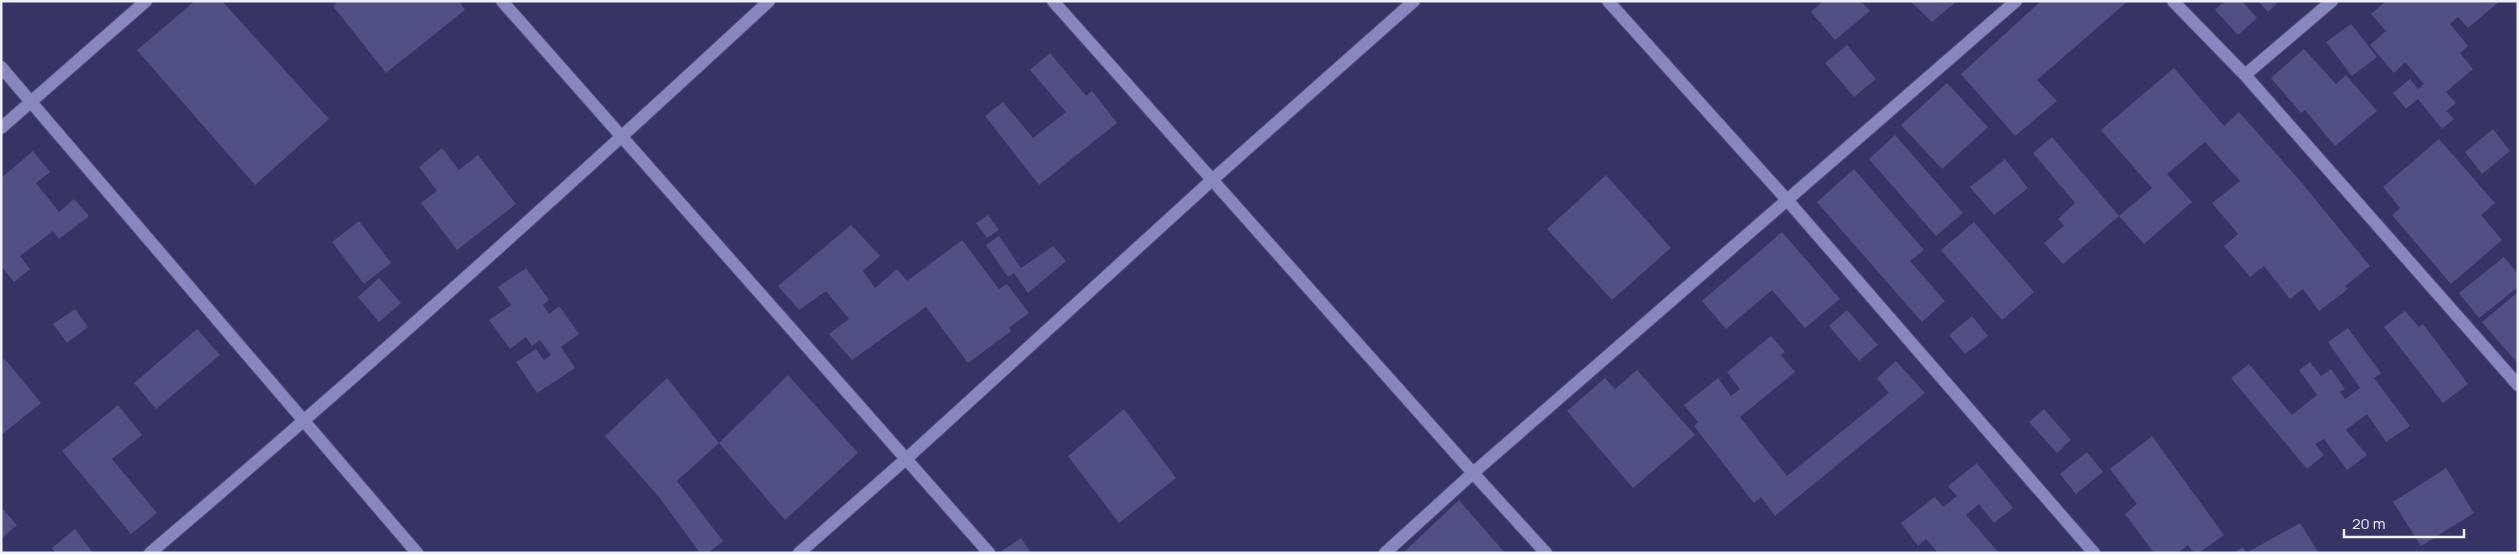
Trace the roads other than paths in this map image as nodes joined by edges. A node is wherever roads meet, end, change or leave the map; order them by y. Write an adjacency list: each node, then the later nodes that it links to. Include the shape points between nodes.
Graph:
1 (146, 1): 12 (street)
2 (502, 1): 14 (street)
3 (769, 1): 14 (street)
4 (1053, 1): 15 (street)
5 (1414, 1): 15 (street)
6 (1608, 1): 16 (street)
7 (2016, 1): 16 (street)
8 (2173, 1): 11 (street)
9 (2332, 1): 11 (street)
10 (1, 67): 12 (street)
11 (2245, 75): 17 (street)
12 (31, 103): 13 (street); 18 (street)
13 (1, 128)
14 (622, 137): 18 (street); 19 (street)
15 (1212, 180): 19 (street); 20 (street)
16 (1788, 201): 20 (street); 27 (street)
17 (2518, 385)
18 (305, 422): 21 (street); 22 (street)
19 (906, 459): 23 (street); 24 (street)
20 (1472, 473): 25 (street); 26 (street)
21 (150, 553)
22 (417, 553)
23 (799, 553)
24 (989, 553)
25 (1385, 553)
26 (1546, 553)
27 (2094, 553)

